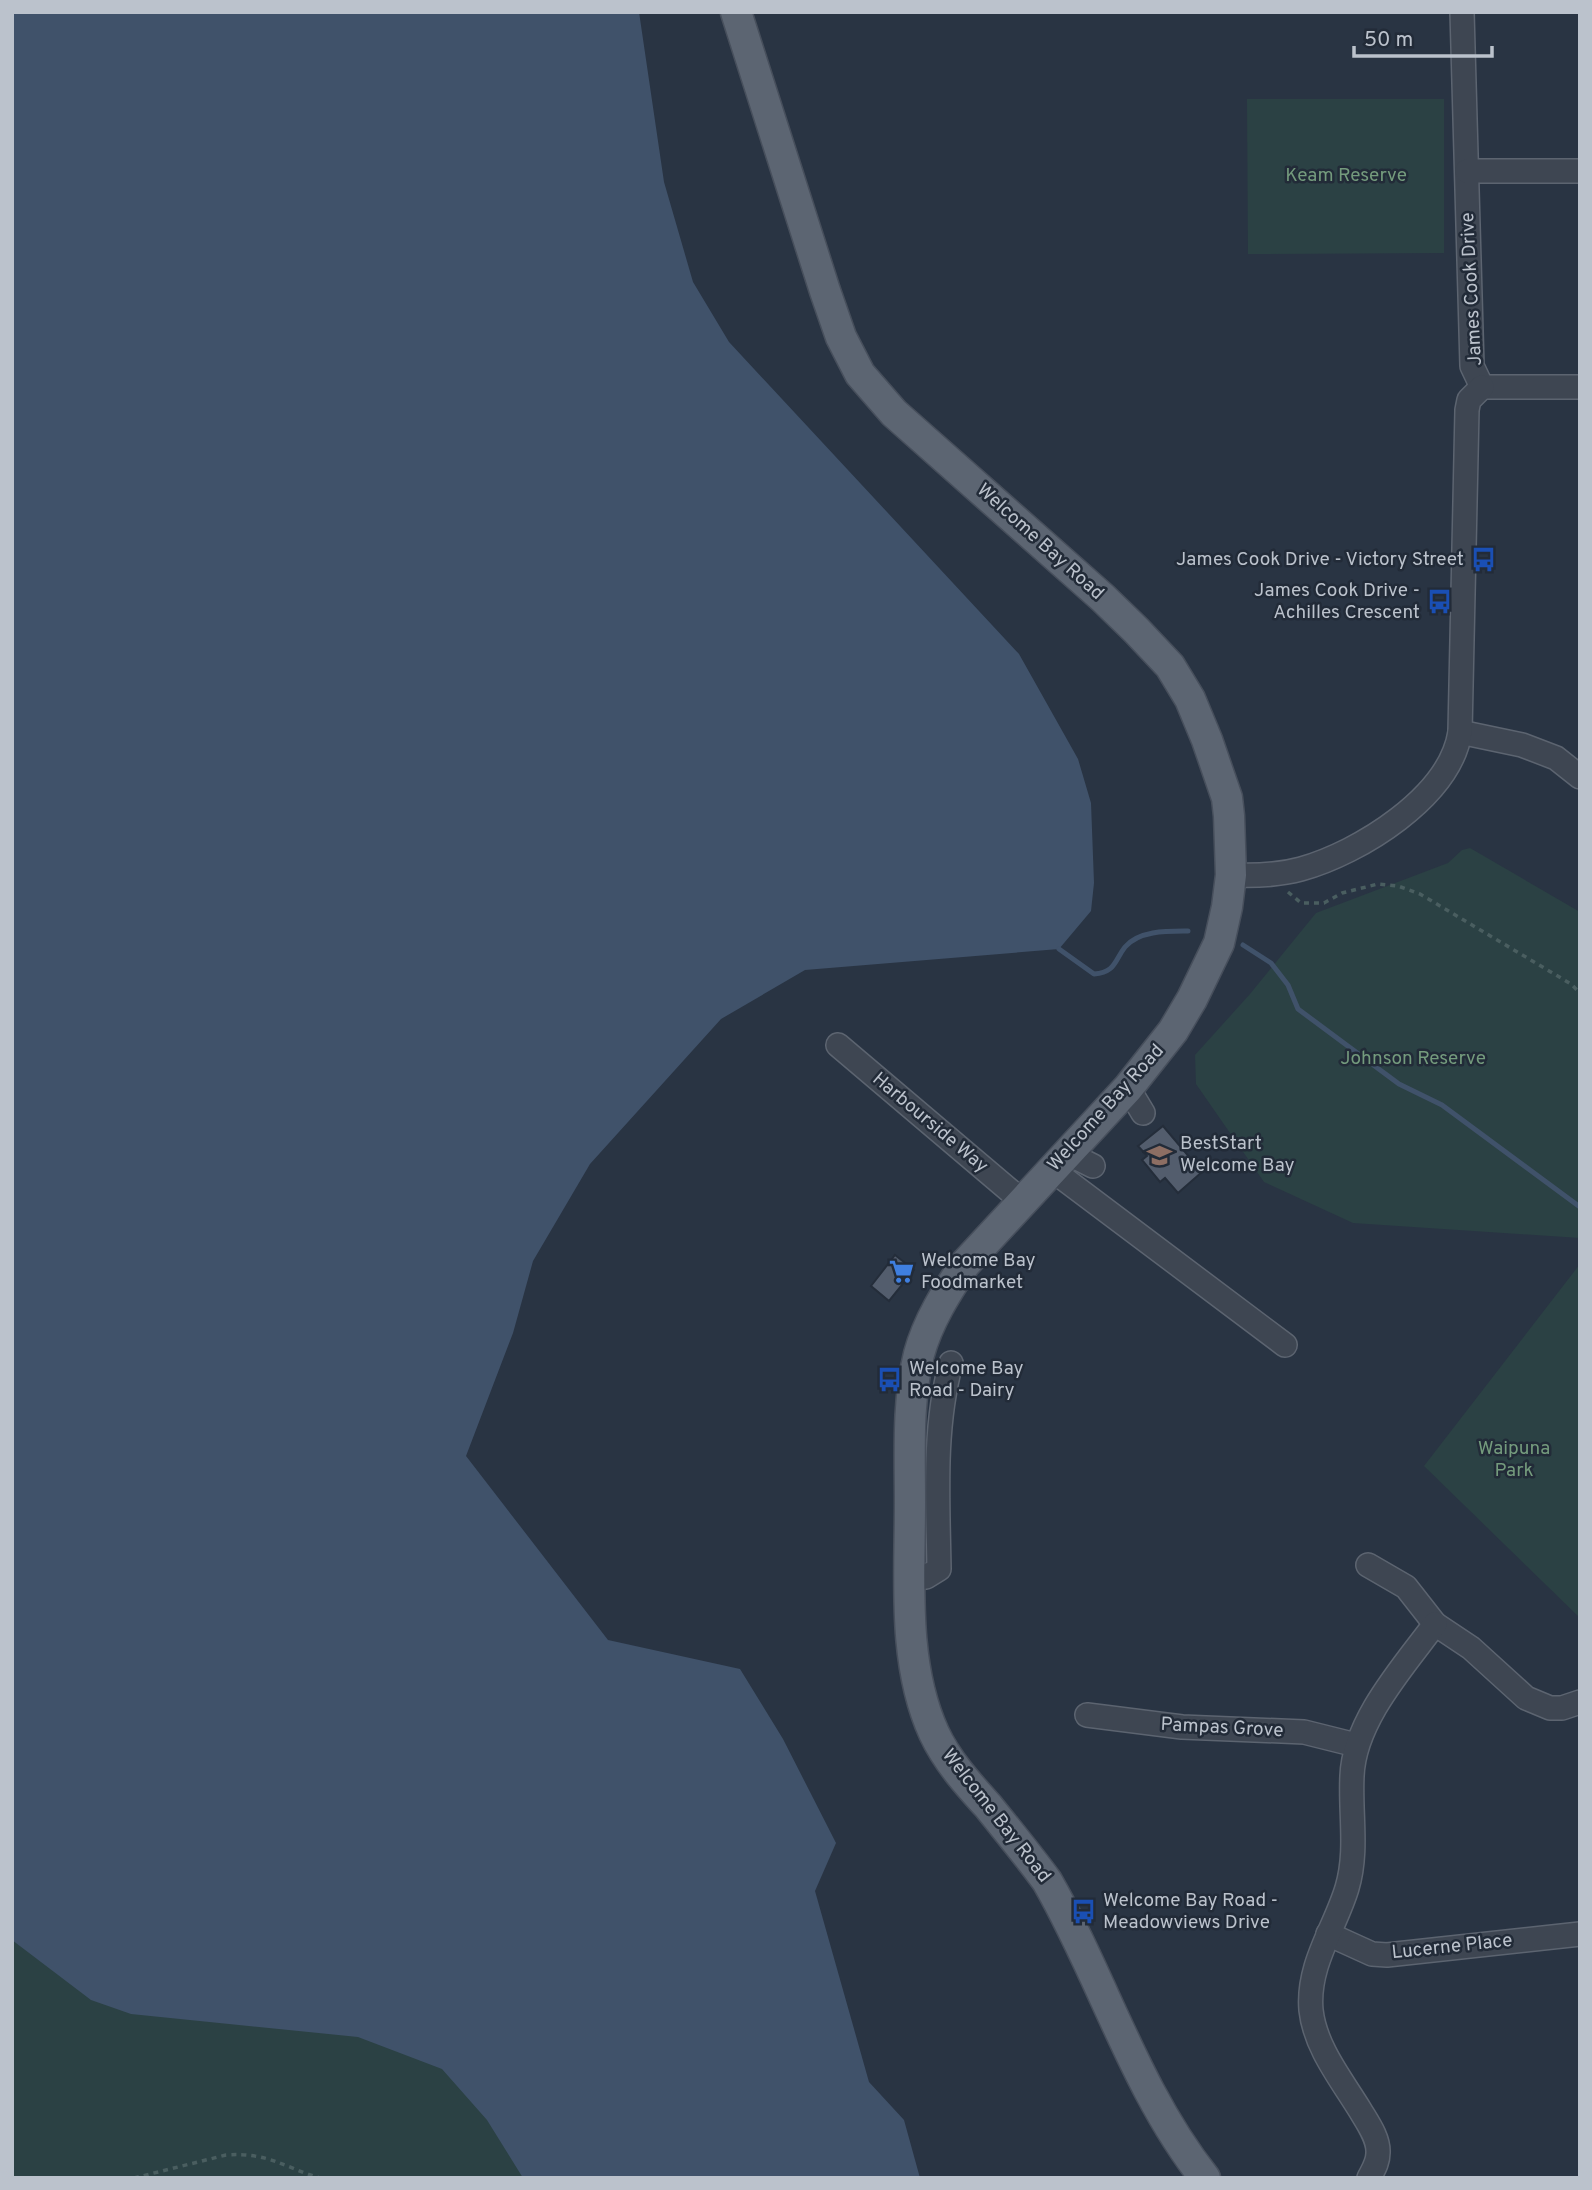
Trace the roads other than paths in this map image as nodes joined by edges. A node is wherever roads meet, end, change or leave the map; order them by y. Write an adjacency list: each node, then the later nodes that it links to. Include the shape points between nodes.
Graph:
1 (736, 12): 9 (main road, Welcome Bay Road, via 825,291 860,374 894,413 1103,598 1170,666 1207,740 1227,798)
2 (1462, 12): 3 (street, James Cook Drive)
3 (1467, 171): 4 (street); 5 (street, James Cook Drive, via 1472,366)
4 (1580, 171)
5 (1482, 387): 6 (street); 7 (street, James Cook Drive, via 1469,400 1467,410)
6 (1580, 387)
7 (1460, 732): 8 (street, via 1556,758); 9 (street, James Cook Drive, via 1441,778 1397,821 1315,865)
8 (1580, 777)
9 (1231, 875): 11 (main road, Welcome Bay Road, via 1219,943 1192,999)
10 (838, 1045): 14 (street, Harbourside Way)
11 (1128, 1088): 12 (street); 13 (main road, Welcome Bay Road, via 1083,1157)
12 (1143, 1114)
13 (1051, 1169): 14 (main road, Welcome Bay Road); 15 (street)
14 (1022, 1201): 18 (main road, Welcome Bay Road, via 965,1265 927,1327 913,1384)
15 (1284, 1345)
16 (951, 1363): 18 (street, via 942,1396 939,1569 926,1577)
17 (1368, 1564): 19 (street, via 1406,1587)
18 (910, 1578): 26 (main road, Welcome Bay Road, via 913,1653 935,1736 1047,1881 1148,2087)
19 (1436, 1625): 20 (street, via 1471,1648 1526,1698 1550,1708); 22 (street, via 1370,1715)
20 (1580, 1702)
21 (1087, 1715): 22 (street, Pampas Grove, via 1195,1728 1304,1732)
22 (1356, 1745): 23 (street, via 1353,1858 1347,1888)
23 (1328, 1934): 24 (street, Lucerne Place, via 1372,1954 1387,1955); 25 (street, via 1317,1964 1311,2010 1327,2058 1374,2137)
24 (1580, 1934)
25 (1379, 2174)
26 (1205, 2178)

